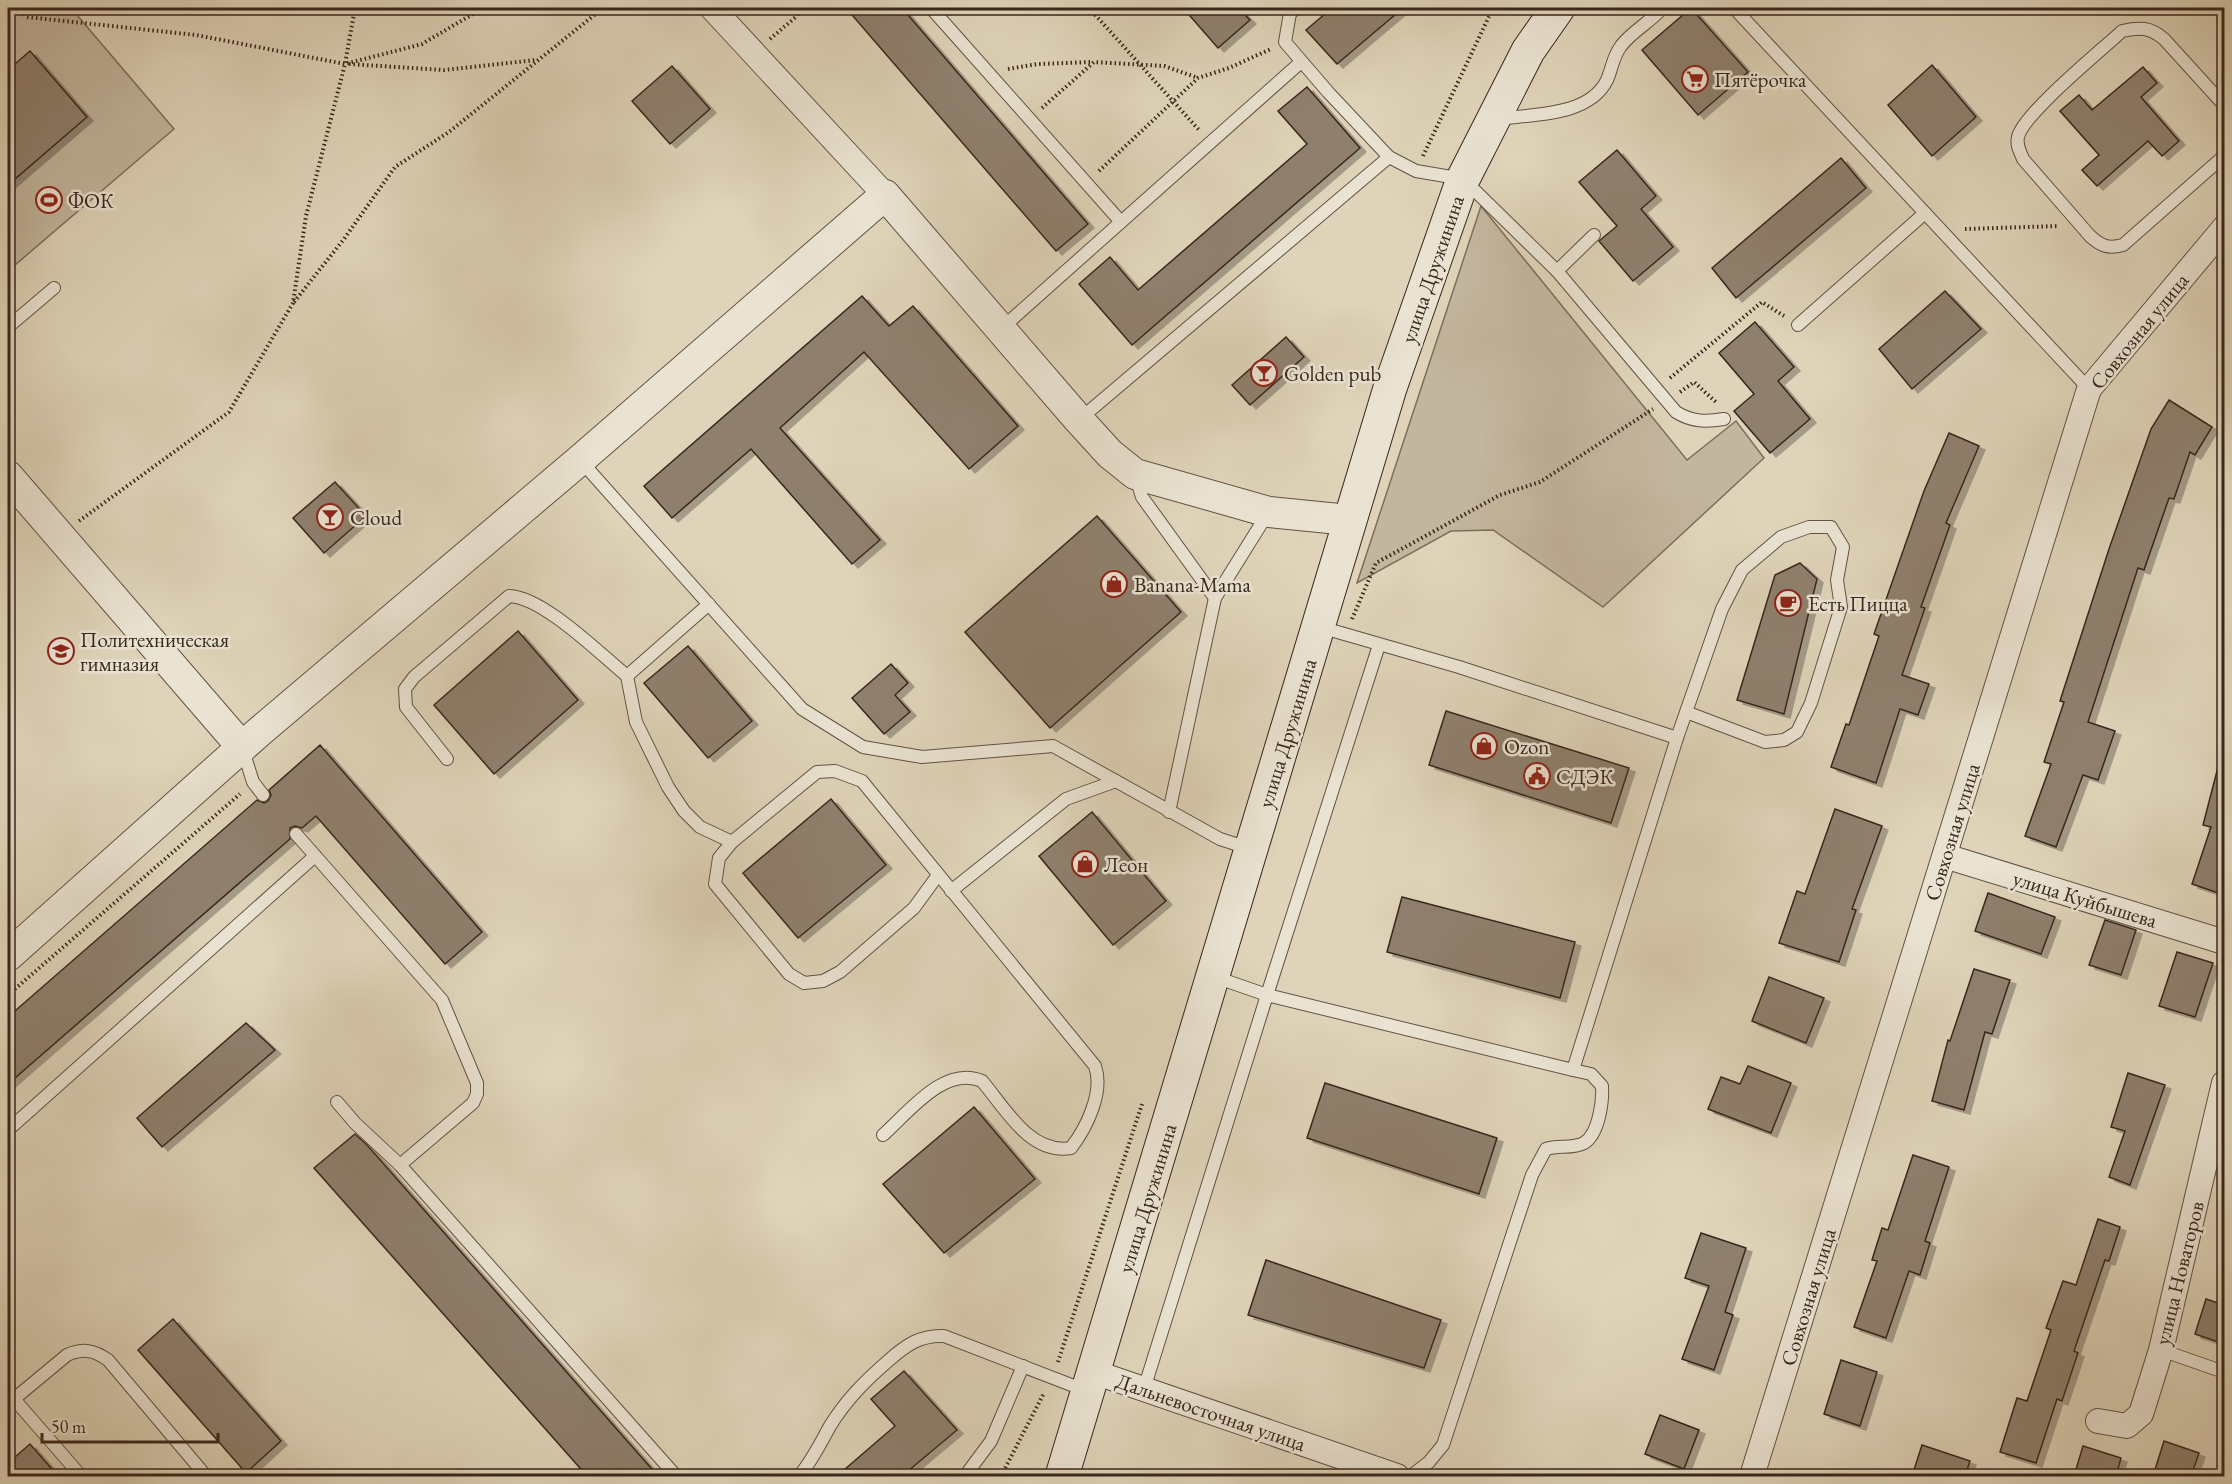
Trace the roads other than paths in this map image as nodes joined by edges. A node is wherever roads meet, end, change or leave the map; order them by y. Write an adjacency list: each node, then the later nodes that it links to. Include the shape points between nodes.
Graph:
1 (712, 8): 13 (street)
2 (932, 8): 15 (lane)
3 (1558, 8): 9 (main road, улица Дружинина, via 1528,51)
4 (1662, 8): 9 (lane, via 1623,43 1607,80 1590,99 1567,110)
5 (1734, 8): 14 (lane)
6 (1291, 9): 7 (lane, via 1285,42)
7 (1301, 62): 11 (lane); 15 (lane)
8 (2224, 105): 10 (lane, via 2154,30 2138,27 2122,31 2032,115 2018,135 2023,159 2101,246 2113,248 2123,245)
9 (1491, 120): 12 (main road, улица Дружинина)
10 (2224, 156)
11 (1389, 157): 12 (lane, via 1416,171); 25 (lane)
12 (1463, 179): 18 (lane); 30 (main road, улица Дружинина)
13 (885, 195): 22 (street); 26 (street)
14 (1925, 213): 20 (lane); 23 (lane)
15 (1121, 222): 22 (lane)
16 (2224, 228): 23 (street, Совхозная улица)
17 (1593, 235): 18 (lane)
18 (1557, 271): 24 (lane, via 1665,401 1685,418 1705,422)
19 (54, 288): 21 (lane)
20 (1798, 325)
21 (8, 327)
22 (1002, 328): 25 (street)
23 (2090, 389): 47 (street, Совхозная улица)
24 (1724, 419)
25 (1079, 420): 27 (street)
26 (580, 460): 32 (lane); 38 (street)
27 (1135, 474): 29 (street); 31 (lane, via 1142,497)
28 (8, 476): 38 (street)
29 (1269, 512): 30 (street); 31 (lane)
30 (1349, 520): 33 (main road, улица Дружинина)
31 (1215, 598): 42 (lane)
32 (709, 604): 35 (lane); 40 (lane, via 802,709 863,747 922,757 1053,746)
33 (1332, 631): 34 (lane); 45 (main road, улица Дружинина)
34 (1379, 645): 37 (lane); 53 (lane)
35 (627, 676): 39 (lane, via 541,606 521,596 509,596 405,689 406,707); 44 (lane, via 636,722 668,788 700,827)
36 (1686, 712): 36 (lane, via 1722,609 1742,570 1781,537 1809,527 1831,527 1843,547 1837,579 1841,607 1811,703 1797,732 1784,740 1765,742); 37 (lane)
37 (1677, 738): 54 (lane)
38 (242, 747): 41 (lane, via 253,782); 51 (street)
39 (447, 759)
40 (1116, 781): 42 (lane); 49 (lane, via 1066,798)
41 (262, 795)
42 (1169, 812): 45 (lane, via 1220,839)
43 (296, 834): 46 (lane)
44 (732, 842): 48 (lane, via 817,772 835,771 862,781); 48 (lane, via 719,858 715,884 789,974 804,983 823,981 840,972 914,908)
45 (1252, 849): 52 (main road, улица Дружинина)
46 (315, 856): 57 (lane); 59 (lane, via 442,1000 477,1083 473,1103)
47 (1945, 856): 50 (street, улица Куйбышева); 75 (street, Совхозная улица)
48 (938, 875): 49 (lane)
49 (951, 891): 58 (lane, via 1095,1066 1099,1077 1097,1089 1081,1135 1071,1148 1042,1146 1028,1136 982,1081 972,1076 952,1078 940,1085)
50 (2224, 942)
51 (8, 956)
52 (1214, 977): 53 (lane); 63 (main road, улица Дружинина)
53 (1267, 995): 54 (lane); 64 (lane)
54 (1573, 1070): 74 (lane, via 1591,1074 1602,1086 1603,1100 1591,1136 1576,1146 1546,1149 1541,1156 1443,1444)
55 (2224, 1083): 60 (street, улица Новаторов)
56 (337, 1102): 59 (lane)
57 (8, 1130)
58 (883, 1135)
59 (400, 1165): 69 (lane)
60 (2161, 1350): 62 (lane); 66 (street, улица Новаторов, via 2141,1414 2127,1426)
61 (1023, 1366): 63 (lane, via 1053,1377); 70 (lane, via 944,1336 928,1335 913,1341 860,1386); 71 (lane, via 990,1441)
62 (2224, 1372)
63 (1091, 1382): 64 (street, Дальневосточная улица); 72 (main road, улица Дружинина)
64 (1144, 1389): 73 (street, Дальневосточная улица)
65 (11, 1402): 67 (lane); 68 (lane, via 67,1355 78,1350 98,1353)
66 (2098, 1421)
67 (81, 1476)
68 (206, 1476)
69 (676, 1476)
70 (798, 1476)
71 (965, 1476)
72 (1062, 1476)
73 (1397, 1476)
74 (1411, 1476)
75 (1752, 1476)

